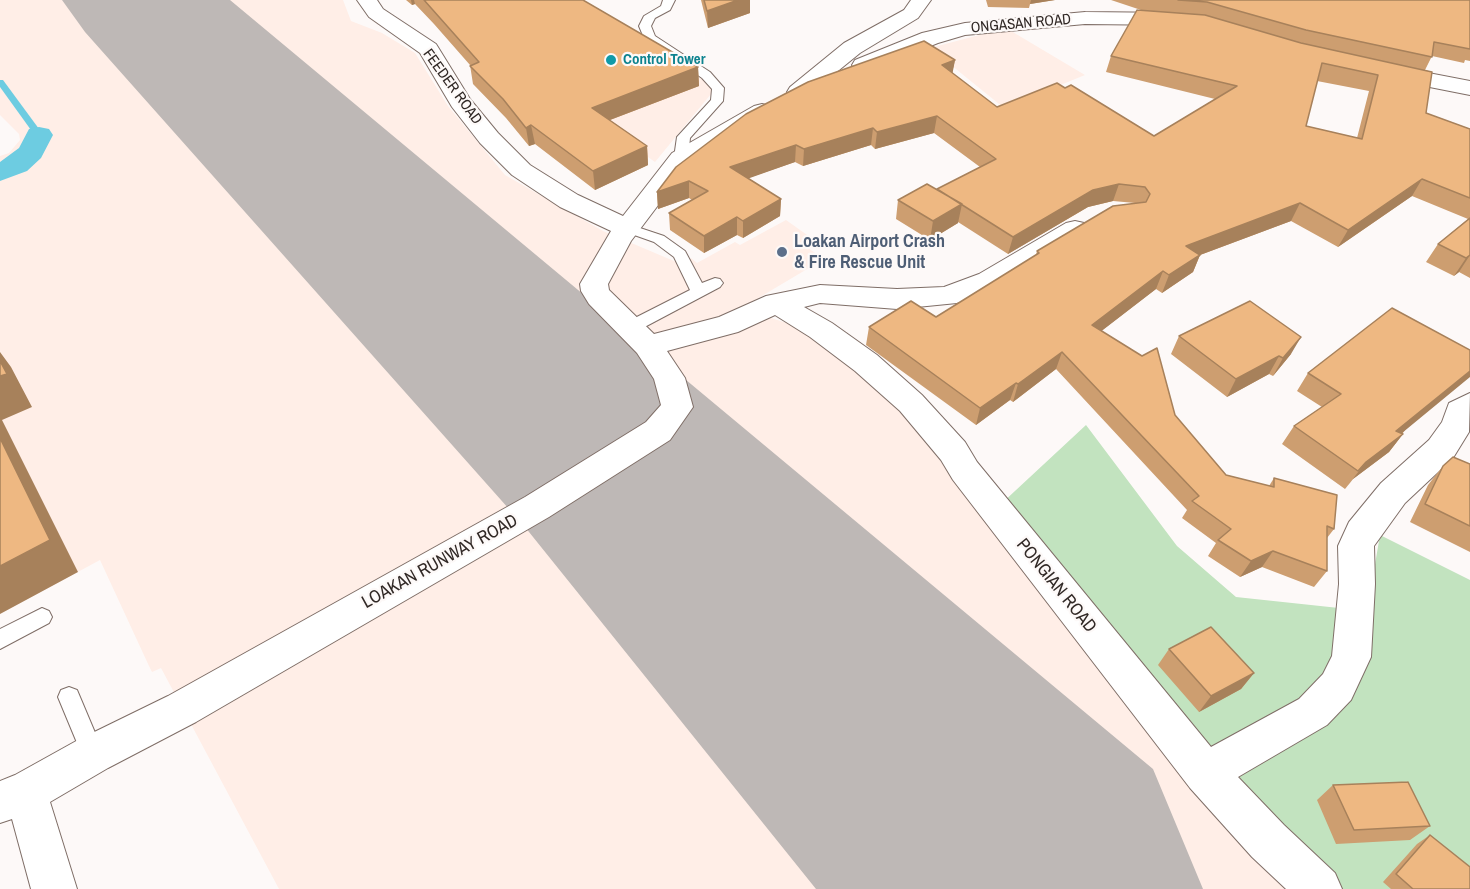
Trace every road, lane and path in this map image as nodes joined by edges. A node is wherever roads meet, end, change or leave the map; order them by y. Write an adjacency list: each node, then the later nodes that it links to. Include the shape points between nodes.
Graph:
1 (367, 0): 10 (street, FEEDER ROAD, via 376,13 428,49 460,102 520,170 569,201)
2 (669, 0): 8 (lane, via 666,8 650,16 645,26 650,38 706,75 718,88 717,100 684,136)
3 (921, 0): 7 (street, via 911,14 852,48)
4 (1194, 22): 7 (street, ONGASAN ROAD, via 1095,18 965,29 930,38)
5 (1370, 68): 6 (street)
6 (1470, 88)
7 (798, 92): 8 (street, ONGASAN ROAD)
8 (681, 158): 10 (street, ONGASAN ROAD)
9 (1097, 215): 13 (street, via 989,280 947,296 897,299 820,294)
10 (628, 228): 12 (lane, via 659,239 680,254); 14 (street, LOAKAN RUNWAY ROAD, via 594,284 599,297)
11 (715, 282): 12 (lane)
12 (699, 291): 14 (lane)
13 (776, 303): 14 (street, via 728,325); 20 (street, PONGIAN ROAD, via 866,363 911,403 953,451)
14 (640, 336): 19 (street, LOAKAN RUNWAY ROAD, via 669,378 677,408 658,431 537,507 155,723)
15 (1470, 405): 20 (street, via 1460,411 1458,424 1441,449 1393,493 1362,532 1356,546 1351,657 1337,687 1313,712)
16 (42, 617): 17 (lane)
17 (0, 640)
18 (69, 697): 19 (lane)
19 (93, 754): 21 (street, LOAKAN RUNWAY ROAD)
20 (1205, 773): 23 (street, PONGIAN ROAD)
21 (13, 798): 22 (street)
22 (54, 889)
23 (1319, 889)

